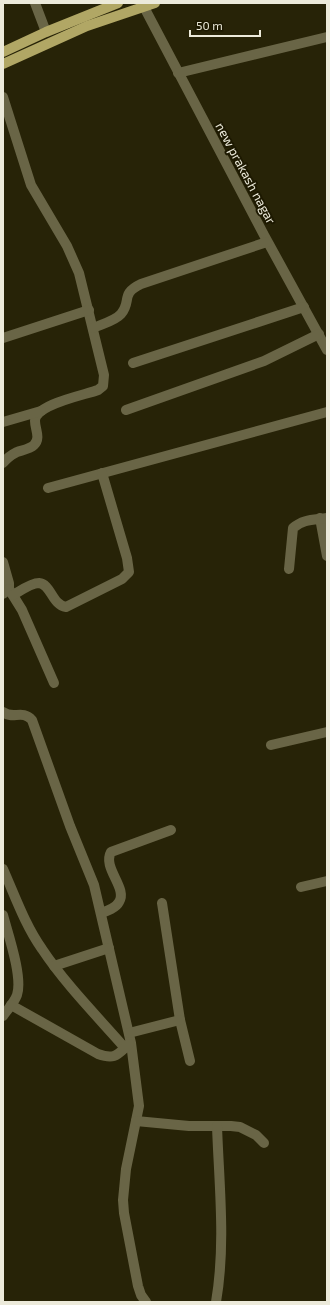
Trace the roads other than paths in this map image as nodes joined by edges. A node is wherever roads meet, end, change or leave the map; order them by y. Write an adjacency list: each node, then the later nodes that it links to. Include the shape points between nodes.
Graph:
1 (35, 3): 5 (street)
2 (118, 3): 5 (main road)
3 (155, 3): 4 (main road)
4 (144, 7): 8 (main road, via 87,26); 9 (street, new prakash nagar)
5 (46, 32): 7 (main road)
6 (327, 37): 9 (street)
7 (3, 52)
8 (3, 64)
9 (178, 73): 11 (street, new prakash nagar)
10 (3, 97): 13 (street, via 31,185 71,253)
11 (268, 242): 12 (street, new prakash nagar); 14 (street, via 136,286 128,295 122,314)
12 (304, 307): 15 (street, new prakash nagar); 18 (street)
13 (89, 310): 14 (street); 16 (street)
14 (93, 328): 20 (street, via 104,375 103,386 91,393 54,404)
15 (318, 334): 17 (street, new prakash nagar); 19 (street, via 264,361)
16 (3, 338)
17 (327, 350)
18 (133, 363)
19 (126, 410)
20 (41, 411): 22 (street); 23 (street, via 35,421 38,433 35,445 16,452)
21 (327, 412): 24 (street)
22 (3, 422)
23 (3, 463)
24 (102, 473): 25 (street); 30 (street, via 129,572 122,579 66,607 56,602 48,589 38,583)
25 (48, 488)
26 (324, 518): 27 (street); 29 (street, via 298,523 293,528)
27 (327, 556)
28 (3, 562): 30 (street, via 9,583)
29 (289, 569)
30 (8, 592): 31 (street, via 22,610)
31 (54, 683)
32 (5, 715): 42 (street, via 24,714 32,720 90,874)
33 (327, 732): 34 (street)
34 (271, 745)
35 (171, 830): 42 (street, via 111,852 108,857 109,863 121,898 119,903)
36 (3, 869): 38 (street)
37 (327, 881): 39 (street)
38 (9, 882): 40 (street); 45 (street, via 30,930)
39 (301, 887)
40 (3, 892)
41 (162, 903): 48 (street)
42 (101, 913): 44 (street)
43 (3, 915): 46 (street, via 17,972 17,995)
44 (109, 948): 45 (street); 49 (street)
45 (54, 966): 50 (street)
46 (11, 1005): 47 (street); 50 (street, via 98,1054 108,1057 117,1055)
47 (3, 1016)
48 (180, 1020): 49 (street); 51 (street)
49 (129, 1033): 50 (street)
50 (128, 1046): 52 (street, via 139,1099)
51 (190, 1061)
52 (136, 1121): 53 (street); 55 (street, via 126,1169 123,1200 138,1286)
53 (217, 1126): 54 (street, via 244,1129); 56 (street, via 221,1238)
54 (264, 1143)
55 (146, 1302)
56 (216, 1302)

